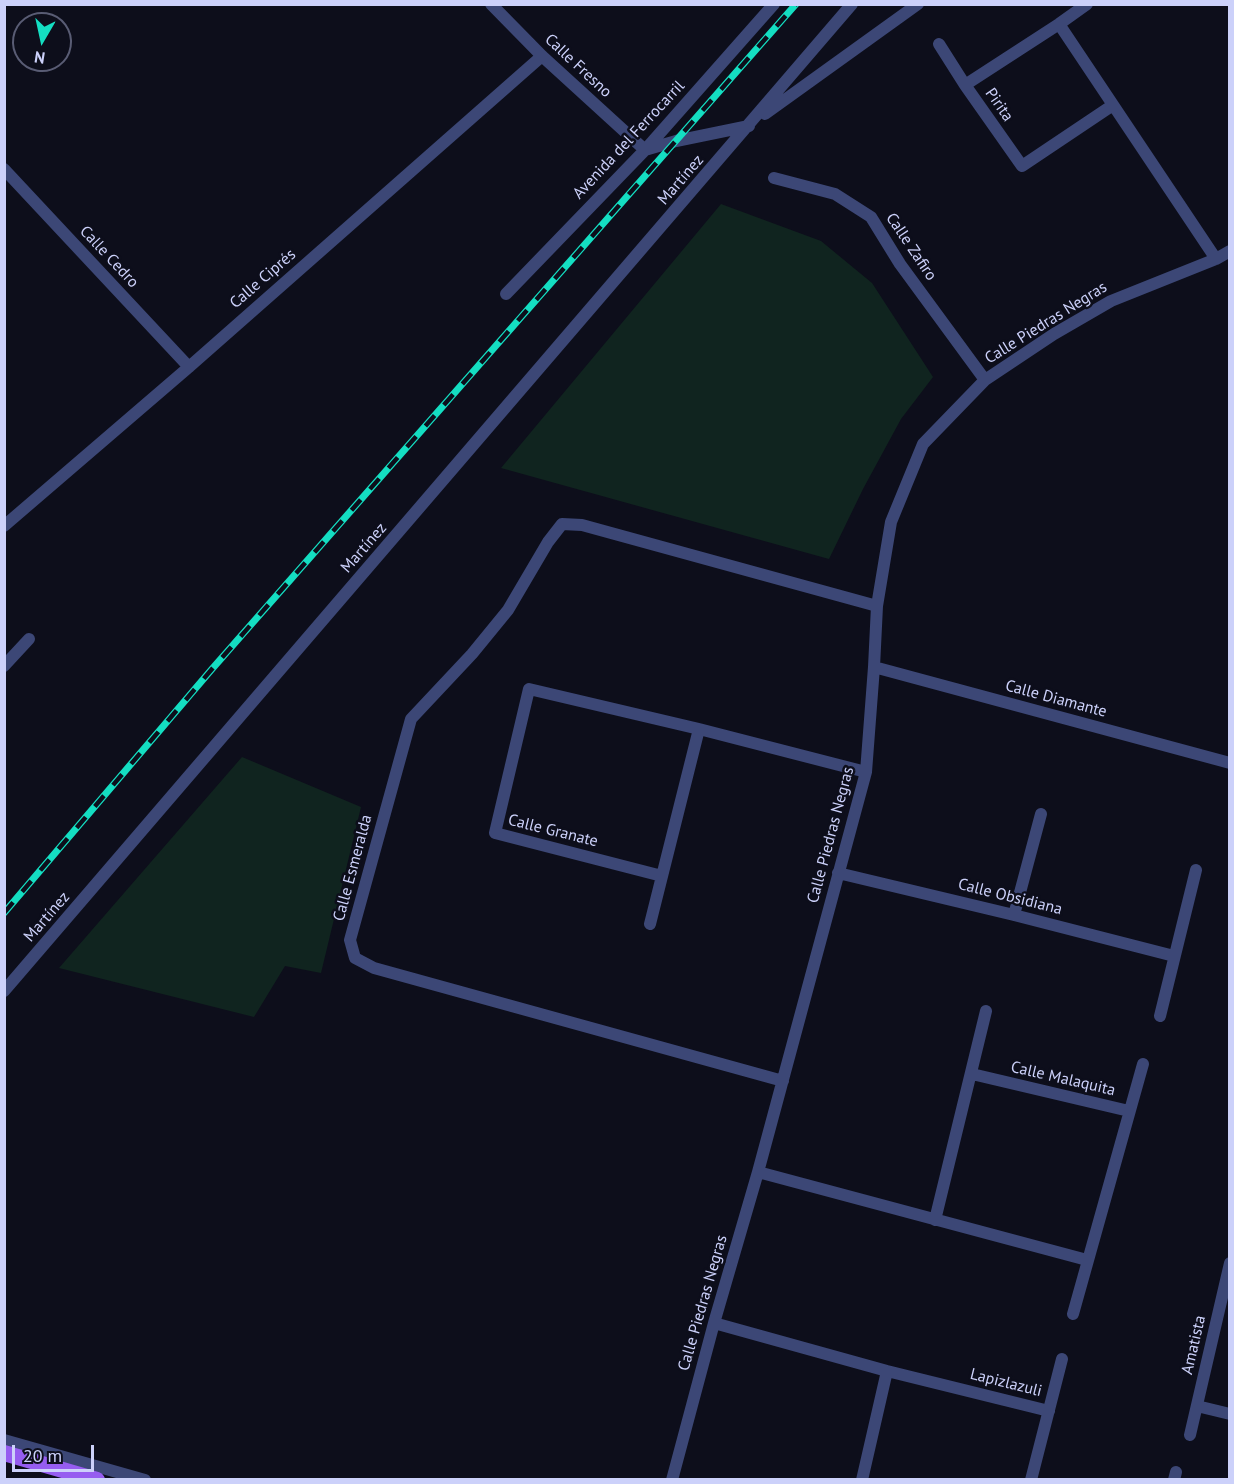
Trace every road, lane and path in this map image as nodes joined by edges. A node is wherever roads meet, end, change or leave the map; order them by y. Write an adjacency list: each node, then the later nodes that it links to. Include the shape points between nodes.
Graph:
1 (491, 4): 8 (street, Calle Fresno)
2 (774, 4): 12 (street, Avenida del Ferrocarril)
3 (852, 4): 11 (street)
4 (918, 4): 11 (street)
5 (1087, 4): 6 (street, Pirita)
6 (1059, 24): 9 (street, Pirita); 10 (street)
7 (939, 44): 9 (street)
8 (542, 56): 12 (street, Calle Fresno); 18 (street, Calle Ciprés)
9 (965, 85): 10 (street, Pirita, via 1022,166)
10 (1113, 105): 16 (street)
11 (748, 127): 12 (street); 35 (street, Martínez)
12 (645, 150): 17 (street, Avenida del Ferrocarril)
13 (4, 170): 18 (street, Calle Cedro)
14 (774, 178): 19 (street, Calle Zafiro, via 835,194 871,217 900,264)
15 (1230, 251): 16 (street, Calle Piedras Negras)
16 (1216, 259): 19 (street, Calle Piedras Negras, via 1111,301)
17 (506, 294)
18 (189, 367): 20 (street, Calle Ciprés)
19 (986, 380): 21 (street, Calle Piedras Negras, via 923,444 891,522)
20 (4, 526)
21 (877, 606): 24 (street, Calle Piedras Negras); 40 (street, Calle Esmeralda, via 582,525 562,524 508,610 411,720 350,940 355,958 374,968)
22 (29, 639): 23 (street)
23 (4, 666)
24 (874, 667): 26 (street, Calle Diamante); 27 (street, Calle Piedras Negras)
25 (699, 729): 27 (street, Calle Granate); 31 (street); 31 (street, Calle Granate, via 529,689 495,833)
26 (1230, 763)
27 (866, 772): 30 (street, Calle Piedras Negras)
28 (1041, 814): 32 (street)
29 (1196, 870): 34 (street)
30 (838, 873): 32 (street, Calle Obsidiana); 40 (street, Calle Piedras Negras)
31 (663, 876): 33 (street)
32 (1014, 915): 34 (street, Calle Obsidiana)
33 (650, 924)
34 (1174, 956): 37 (street)
35 (4, 991)
36 (987, 1011): 39 (street)
37 (1160, 1016)
38 (1143, 1064): 41 (street)
39 (972, 1074): 41 (street, Calle Malaquita); 43 (street)
40 (783, 1082): 42 (street, Calle Piedras Negras)
41 (1129, 1111): 44 (street, Calle Malaquita)
42 (758, 1172): 43 (street); 48 (street, Calle Piedras Negras)
43 (935, 1220): 44 (street)
44 (1087, 1260): 47 (street, Calle Malaquita)
45 (1230, 1263): 46 (street, Amatista)
46 (1226, 1290): 51 (street, Amatista)
47 (1073, 1314)
48 (714, 1323): 50 (street, Lapizlazuli); 59 (street, Calle Piedras Negras)
49 (1062, 1359): 52 (street)
50 (887, 1371): 52 (street, Lapizlazuli); 60 (street)
51 (1197, 1406): 53 (street); 54 (street, Amatista)
52 (1049, 1411): 61 (street, Lapizlazuli)
53 (1230, 1414)
54 (1190, 1435)
55 (4, 1440): 58 (street)
56 (4, 1453): 57 (main road)
57 (98, 1479)
58 (145, 1479)
59 (672, 1479)
60 (862, 1479)
61 (1031, 1479)

